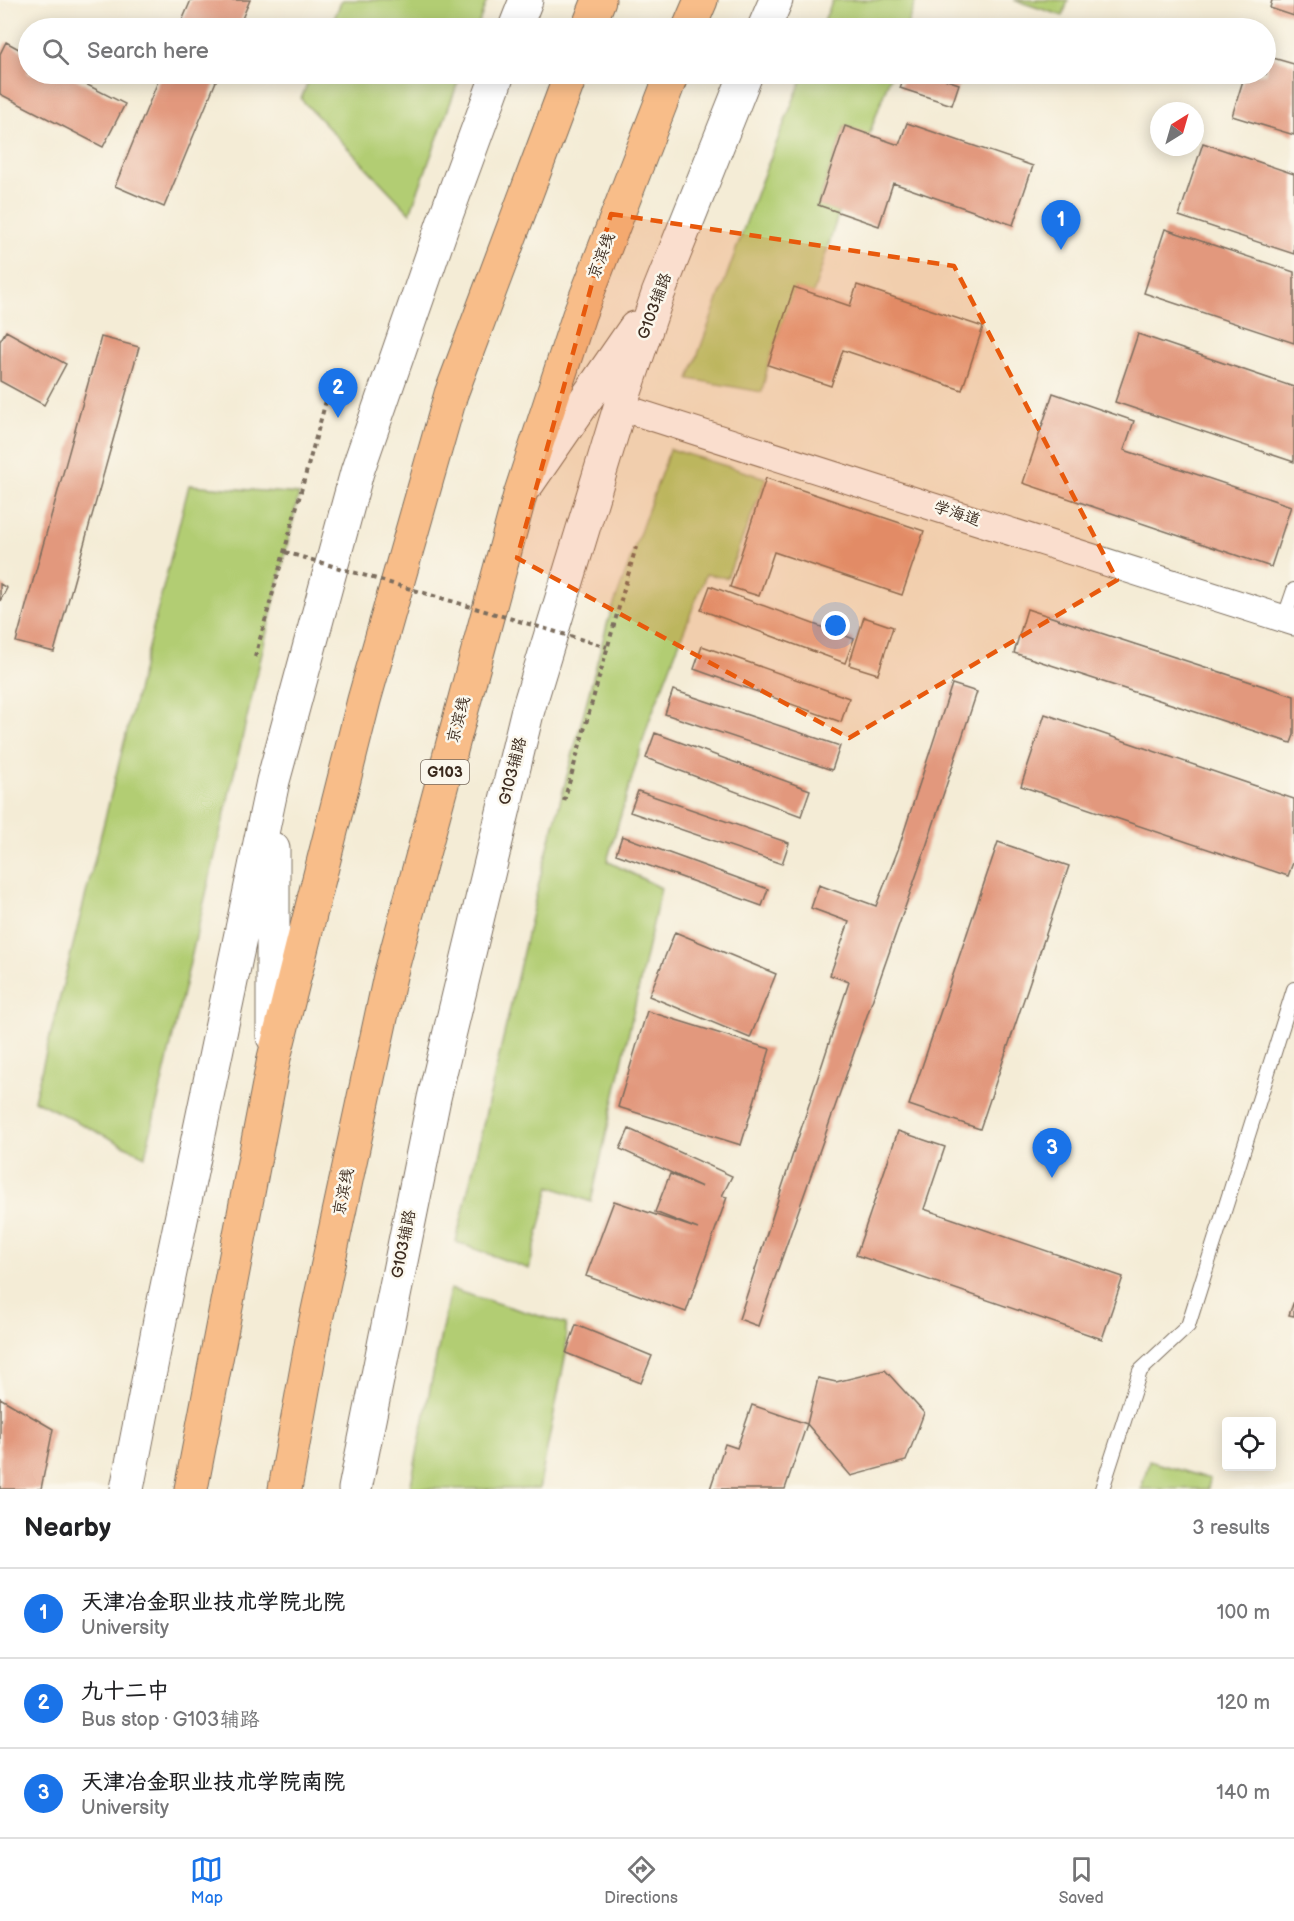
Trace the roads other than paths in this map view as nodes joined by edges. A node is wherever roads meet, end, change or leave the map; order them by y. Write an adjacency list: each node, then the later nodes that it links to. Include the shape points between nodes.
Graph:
1 (526, 0): 5 (street)
2 (599, 0): 6 (highway)
3 (701, 0): 7 (highway)
4 (776, 0): 8 (street)
5 (519, 18)
6 (592, 18)
7 (693, 18)
8 (768, 18)
9 (494, 84): 18 (street, via 357,472)
10 (567, 84): 20 (highway, via 451,394 364,700)
11 (668, 84): 15 (highway, 京滨线 / G103, via 579,315)
12 (742, 84): 13 (street, G103辅路)
13 (658, 294): 14 (street, G103辅路); 15 (street)
14 (620, 406): 17 (street, 学海道); 24 (street, G103辅路, via 521,736 434,1098)
15 (520, 495): 23 (highway, 京滨线 / G103, via 390,976 314,1329)
16 (1294, 590): 17 (lane)
17 (1289, 621)
18 (273, 781): 20 (street); 21 (street)
19 (1294, 989): 25 (lane, via 1188,1326 1140,1371)
20 (274, 1058): 22 (highway)
21 (127, 1489)
22 (191, 1489)
23 (285, 1489)
24 (355, 1489)
25 (1102, 1489)

